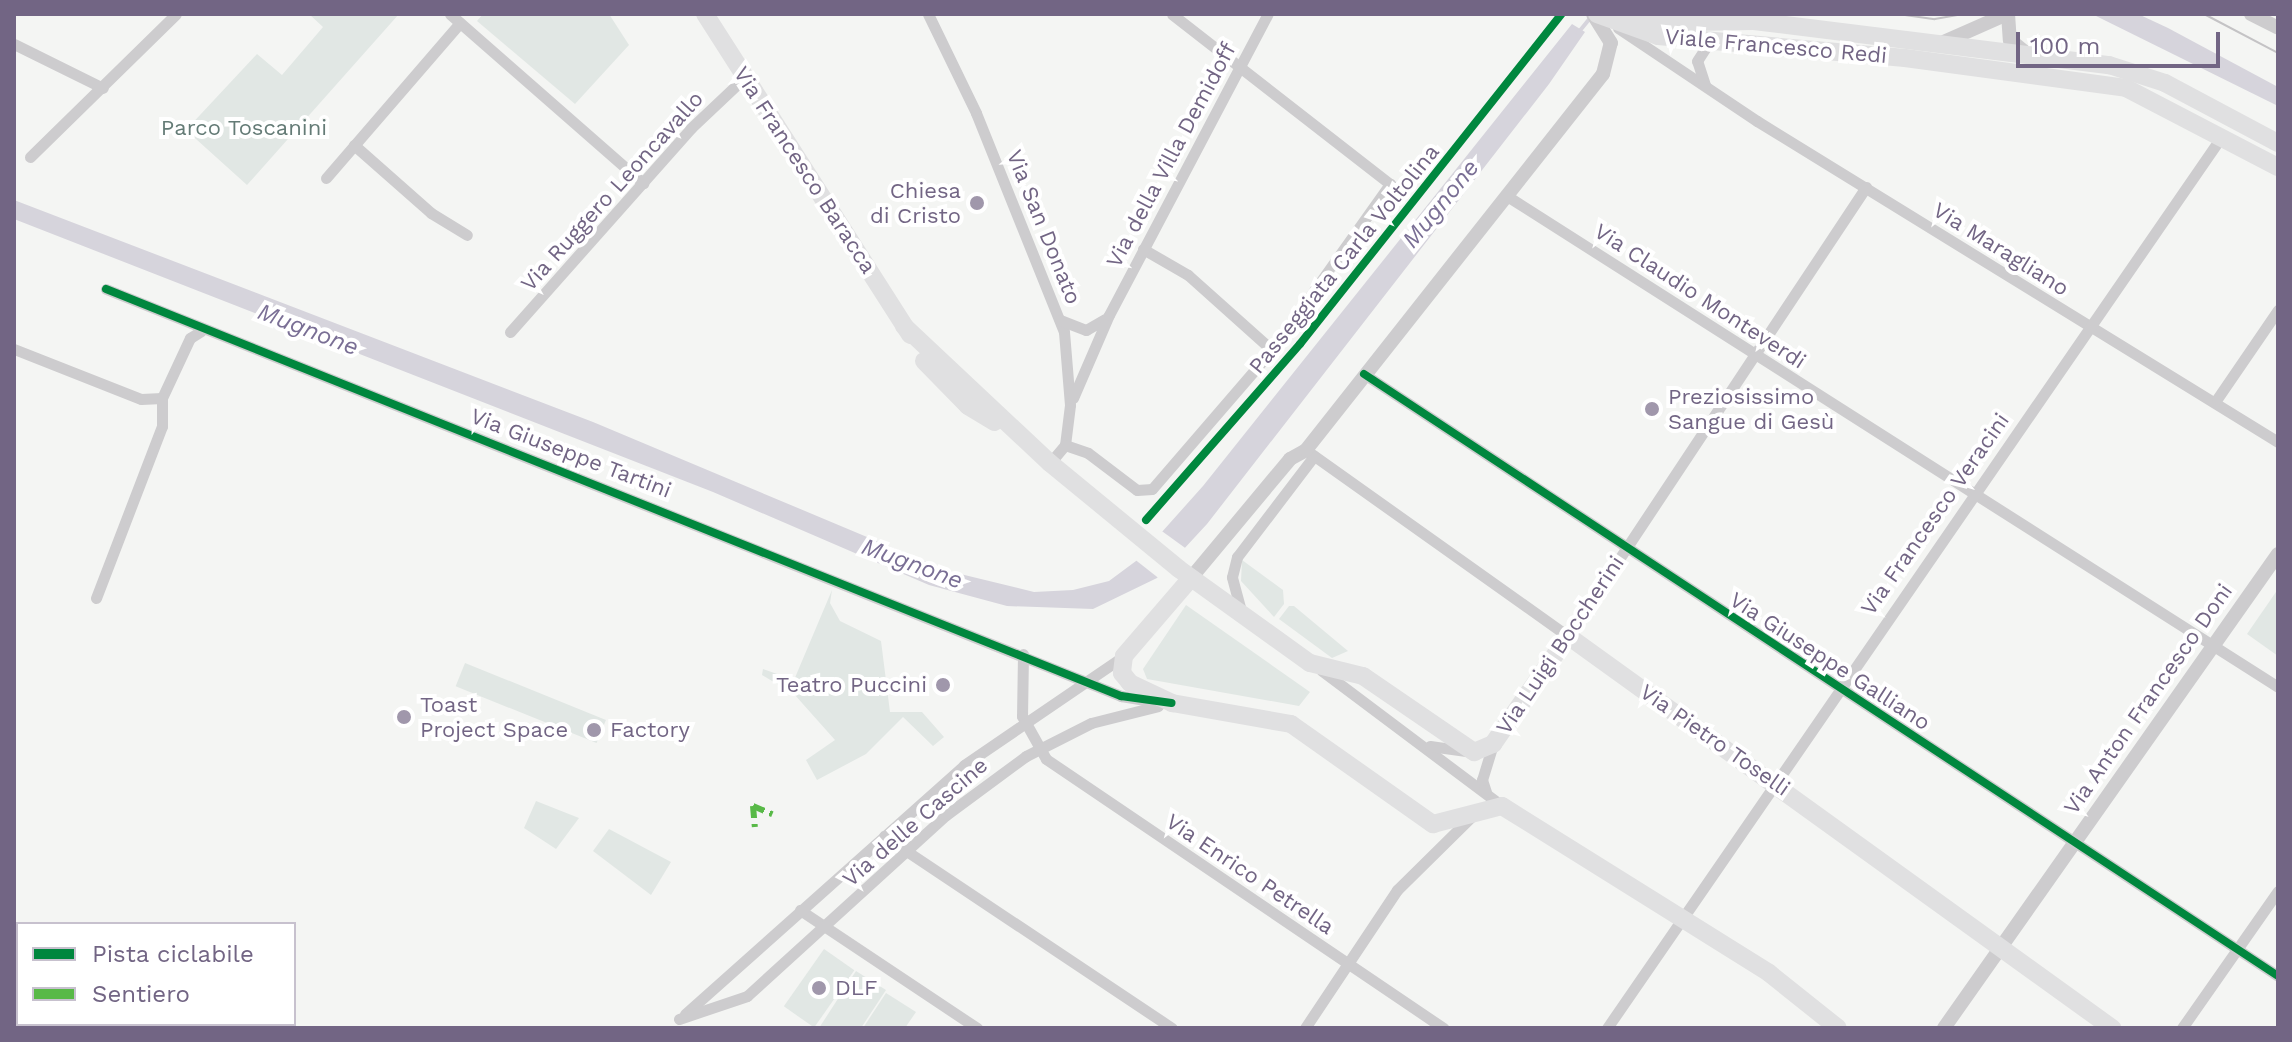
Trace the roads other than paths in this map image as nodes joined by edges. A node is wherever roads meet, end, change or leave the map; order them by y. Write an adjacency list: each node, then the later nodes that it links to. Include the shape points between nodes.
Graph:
1 (176, 14): 20 (street)
2 (450, 14): 10 (street)
3 (705, 14): 18 (main road, Via Francesco Baracca)
4 (928, 14): 35 (street, Via San Donato, via 976,113)
5 (1172, 14): 17 (street)
6 (1268, 14): 17 (street, Via della Villa Demidoff)
7 (2007, 14): 13 (street); 15 (street, via 2010,40)
8 (2251, 14): 11 (street)
9 (1601, 19): 12 (main road, Viale Francesco Redi, via 1658,36); 13 (main road, Viale Francesco Redi, via 1726,19); 19 (street, Via Maragliano); 29 (street, via 1611,43 1603,74)
10 (460, 23): 23 (street); 27 (street)
11 (2278, 28)
12 (1714, 39): 16 (main road, Viale Francesco Redi); 19 (street, via 1697,61)
13 (1944, 42): 15 (main road, Viale Francesco Redi); 16 (street)
14 (14, 44): 20 (street)
15 (2025, 52): 22 (main road, Viale Francesco Redi, via 2144,74)
16 (1908, 59): 21 (main road, Viale Francesco Redi, via 2126,88)
17 (1241, 67): 31 (street, Via della Villa Demidoff); 40 (street, via 1390,184)
18 (745, 77): 27 (street, Via Ruggero Leoncavallo); 49 (main road, Via Francesco Baracca, via 904,326)
19 (1705, 86): 28 (street, Via Maragliano)
20 (103, 88): 24 (street)
21 (2222, 136): 25 (main road, Viale Francesco Redi); 36 (street, Via Francesco Veracini)
22 (2278, 143)
23 (354, 145): 26 (street); 30 (street, via 431,213)
24 (30, 157)
25 (2278, 167)
26 (326, 178)
27 (643, 183): 38 (street, Via Ruggero Leoncavallo)
28 (1866, 187): 36 (street, Via Maragliano); 41 (street, Via Luigi Boccherini)
29 (1507, 196): 41 (street, Via Claudio Monteverdi); 42 (street)
30 (467, 235)
31 (1143, 249): 34 (street, Via della Villa Demidoff); 40 (street, via 1188,275)
32 (106, 289): 37 (street, Via Giuseppe Tartini)
33 (2278, 310): 44 (street)
34 (1109, 315): 35 (street, via 1086,330); 45 (street, Via della Villa Demidoff)
35 (1060, 319): 45 (street, Via San Donato)
36 (2091, 330): 44 (street, Via Maragliano); 50 (street, Via Francesco Veracini)
37 (201, 331): 43 (street, via 190,338); 58 (street, Via Giuseppe Tartini)
38 (510, 332)
39 (14, 349): 43 (street, via 141,399)
40 (1272, 350): 47 (street, via 1148,491)
41 (1753, 354): 50 (street, Via Claudio Monteverdi); 51 (street, Via Luigi Boccherini)
42 (1364, 374): 48 (street); 51 (street, Via Giuseppe Galliano)
43 (162, 398): 54 (street, via 162,426)
44 (2217, 399): 46 (street, Via Maragliano)
45 (1070, 405): 47 (street, Via San Donato)
46 (2278, 442)
47 (1065, 445): 49 (street)
48 (1310, 453): 53 (street, via 1290,459); 55 (street, via 1237,557 1232,577); 56 (street, Via Pietro Toselli)
49 (1050, 463): 53 (main road, Via Francesco Baracca)
50 (1973, 494): 57 (street, Via Claudio Monteverdi); 62 (street, Via Francesco Veracini)
51 (1625, 548): 56 (street, Via Luigi Boccherini); 62 (street, Via Giuseppe Galliano)
52 (2278, 554): 57 (street, Via Anton Francesco Doni)
53 (1185, 573): 55 (main road, Via Francesco Baracca); 59 (main road)
54 (96, 598)
55 (1243, 615): 60 (main road, Via Francesco Baracca)
56 (1568, 636): 66 (main road, Via Luigi Boccherini); 70 (main road, Via Pietro Toselli)
57 (2213, 646): 63 (street, Via Claudio Monteverdi); 75 (street, Via Anton Francesco Doni)
58 (1023, 654): 61 (street, Via Giuseppe Tartini); 65 (street)
59 (1124, 656): 61 (street, Via delle Cascine); 64 (main road, via 1122,673 1130,683)
60 (1310, 663): 67 (street); 69 (main road, via 1363,676)
61 (1088, 679): 64 (street, Via Giuseppe Tartini, via 1131,699); 65 (street, Via delle Cascine)
62 (1838, 687): 70 (street, Via Francesco Veracini); 75 (street, Via Giuseppe Galliano)
63 (2278, 687)
64 (1172, 703): 68 (street, Via delle Cascine, via 1123,714); 73 (main road, via 1291,724 1433,824)
65 (1024, 722): 68 (street); 74 (street, Via delle Cascine)
66 (1493, 744): 69 (main road); 71 (street, via 1482,780)
67 (1426, 745): 69 (street); 71 (street)
68 (1037, 749): 76 (street, Via delle Cascine, via 980,787); 83 (street, Via Enrico Petrella)
69 (1474, 752)
70 (1774, 781): 79 (street, Via Francesco Veracini); 81 (main road, Via Pietro Toselli)
71 (1486, 793): 72 (street)
72 (1502, 806): 73 (main road); 79 (main road)
73 (1474, 814): 83 (street, via 1405,881)
74 (884, 836): 76 (street); 78 (street, Via delle Cascine)
75 (2074, 842): 81 (street, Via Anton Francesco Doni); 82 (street, Via Giuseppe Galliano)
76 (906, 851): 80 (street, Via delle Cascine); 86 (street)
77 (2278, 891): 82 (street)
78 (800, 910): 80 (street); 80 (street, Via delle Cascine, via 679,1019 739,1001)
79 (1681, 915): 89 (street, Via Francesco Veracini); 90 (main road)
80 (824, 927): 85 (street)
81 (2002, 947): 91 (street, Via Anton Francesco Doni); 92 (main road, Via Pietro Toselli)
82 (2237, 949): 84 (street, Via Giuseppe Galliano); 93 (street)
83 (1347, 965): 87 (street); 88 (street, Via Enrico Petrella)
84 (2278, 976)
85 (977, 1028)
86 (1172, 1028)
87 (1305, 1028)
88 (1444, 1028)
89 (1607, 1028)
90 (1838, 1028)
91 (1944, 1028)
92 (2112, 1028)
93 (2182, 1028)

